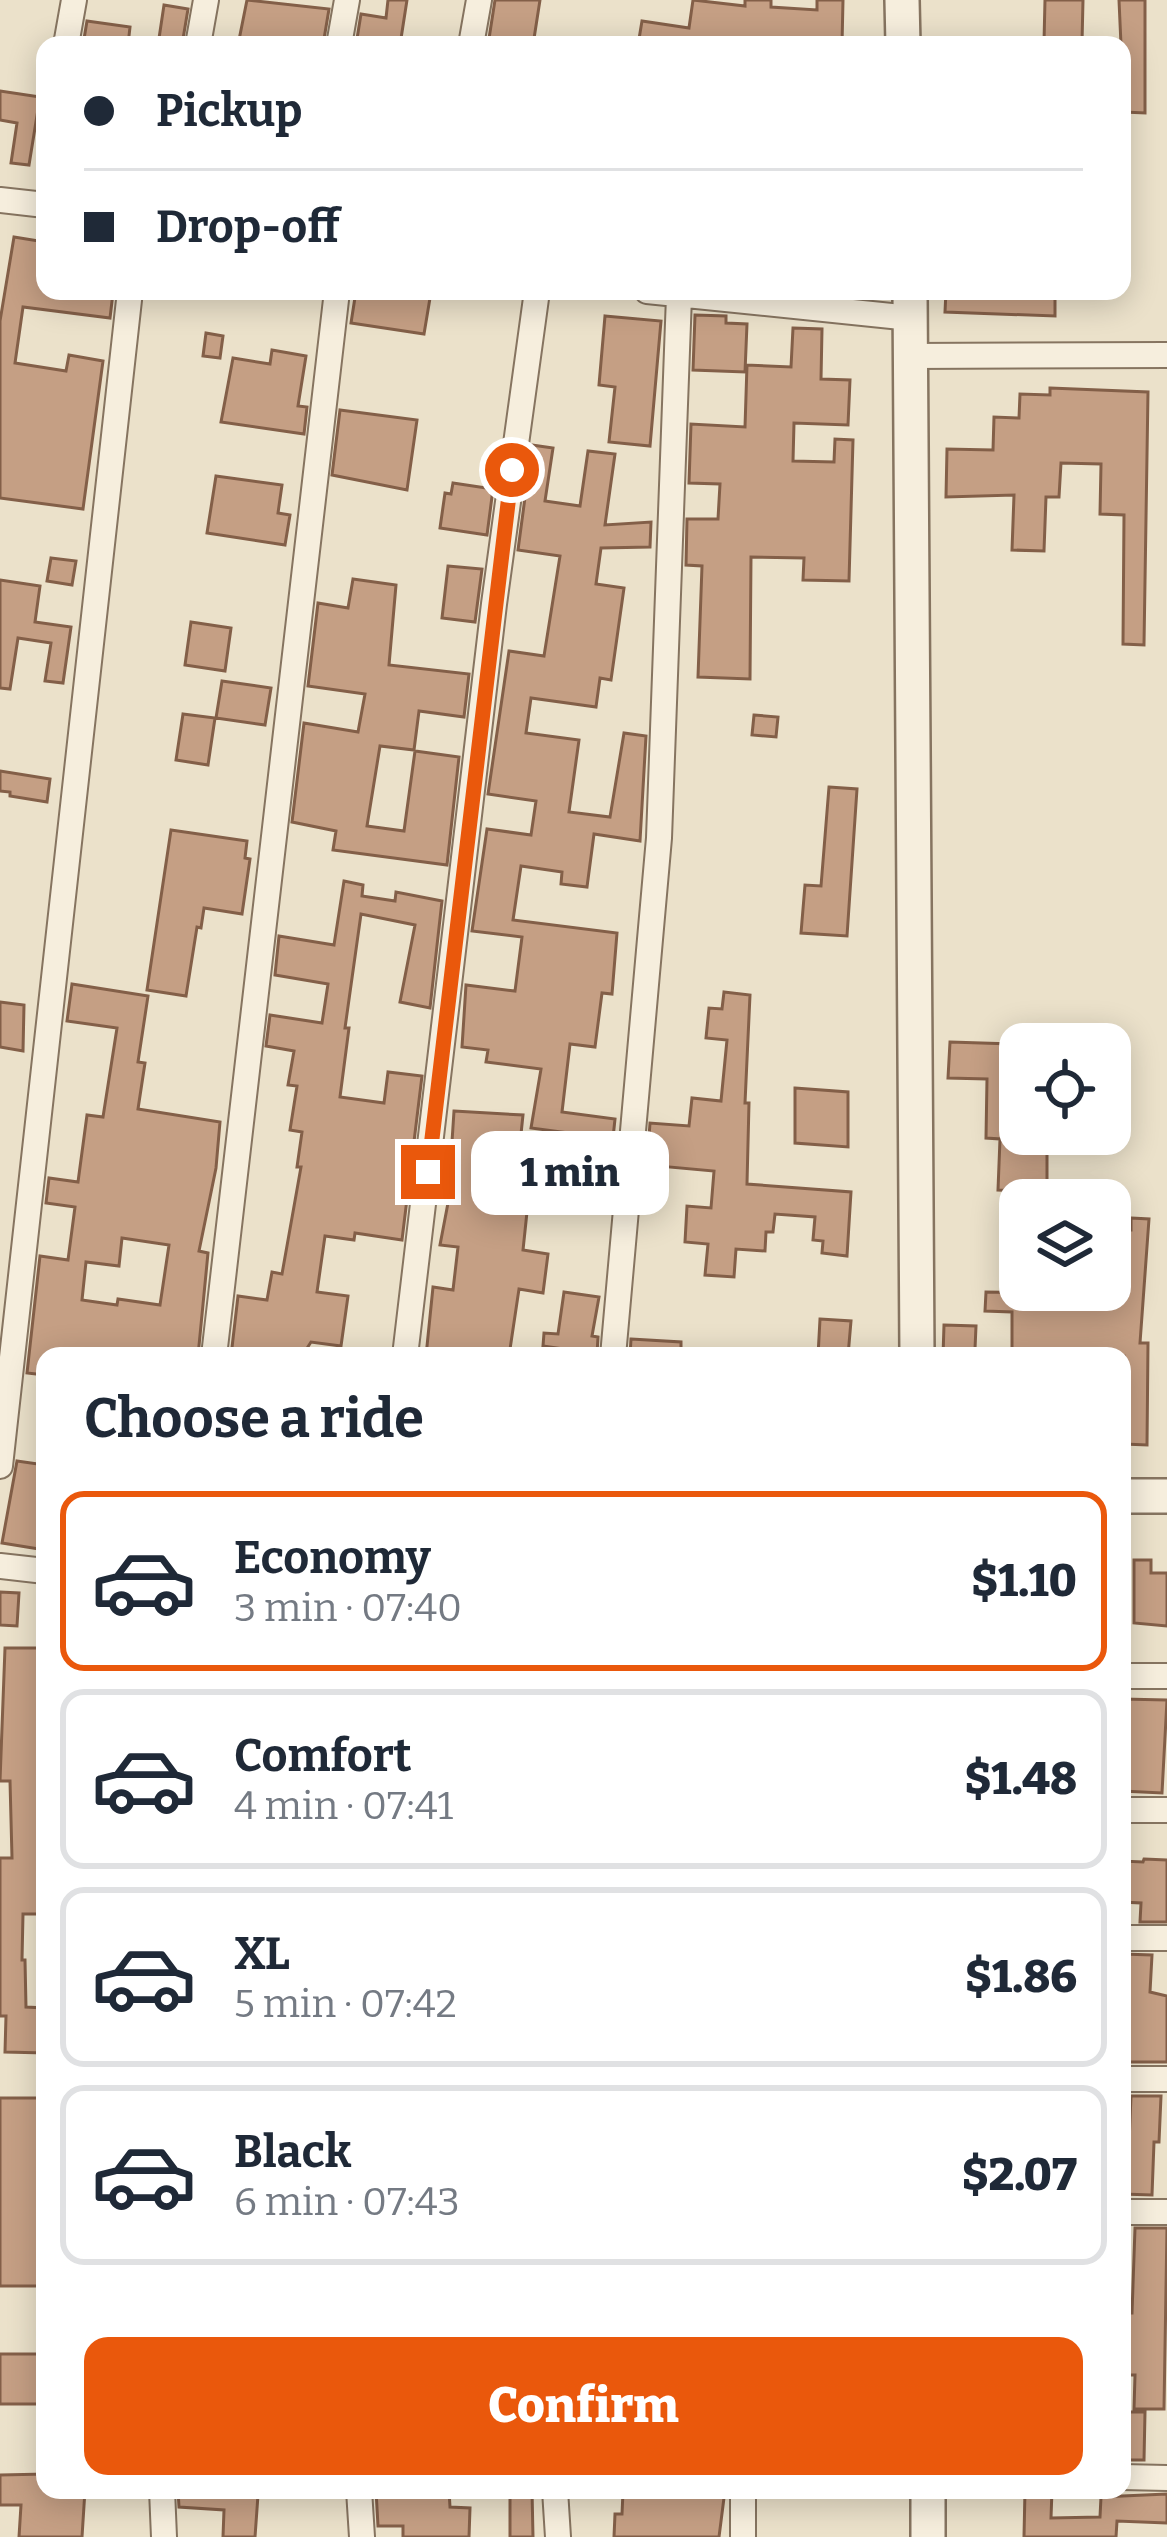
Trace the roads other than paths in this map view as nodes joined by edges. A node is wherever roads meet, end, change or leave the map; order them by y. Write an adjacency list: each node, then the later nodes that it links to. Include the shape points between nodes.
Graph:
1 (74, 0): 6 (street)
2 (206, 0): 7 (street)
3 (347, 0): 8 (street)
4 (479, 0): 9 (street)
5 (902, 0): 10 (street)
6 (68, 36)
7 (200, 36)
8 (341, 36)
9 (473, 36)
10 (903, 36)
11 (0, 200): 12 (street)
12 (36, 204)
13 (129, 300): 25 (street)
14 (336, 300): 21 (street)
15 (536, 300): 22 (street)
16 (679, 300): 23 (street, via 659,838)
17 (782, 300): 18 (street)
18 (911, 305): 20 (street)
19 (1167, 355): 20 (street)
20 (910, 356): 24 (street)
21 (215, 1347)
22 (406, 1347)
23 (614, 1347)
24 (916, 1347)
25 (0, 1466)
26 (1131, 1496): 27 (street)
27 (1167, 1496)
28 (0, 1566): 29 (street)
29 (36, 1570)
30 (1131, 1676): 31 (street)
31 (1167, 1676)
32 (1131, 1810): 33 (street)
33 (1167, 1810)
34 (1131, 1938): 35 (street)
35 (1167, 1938)
36 (1131, 2079): 37 (street)
37 (1167, 2079)
38 (1131, 2212): 39 (street)
39 (1167, 2212)
40 (1131, 2477): 41 (street)
41 (1167, 2478)
42 (162, 2499): 47 (street)
43 (360, 2499): 48 (street)
44 (556, 2499): 49 (street)
45 (743, 2499): 50 (street)
46 (928, 2499): 51 (street)
47 (164, 2537)
48 (362, 2537)
49 (558, 2537)
50 (743, 2537)
51 (928, 2537)

